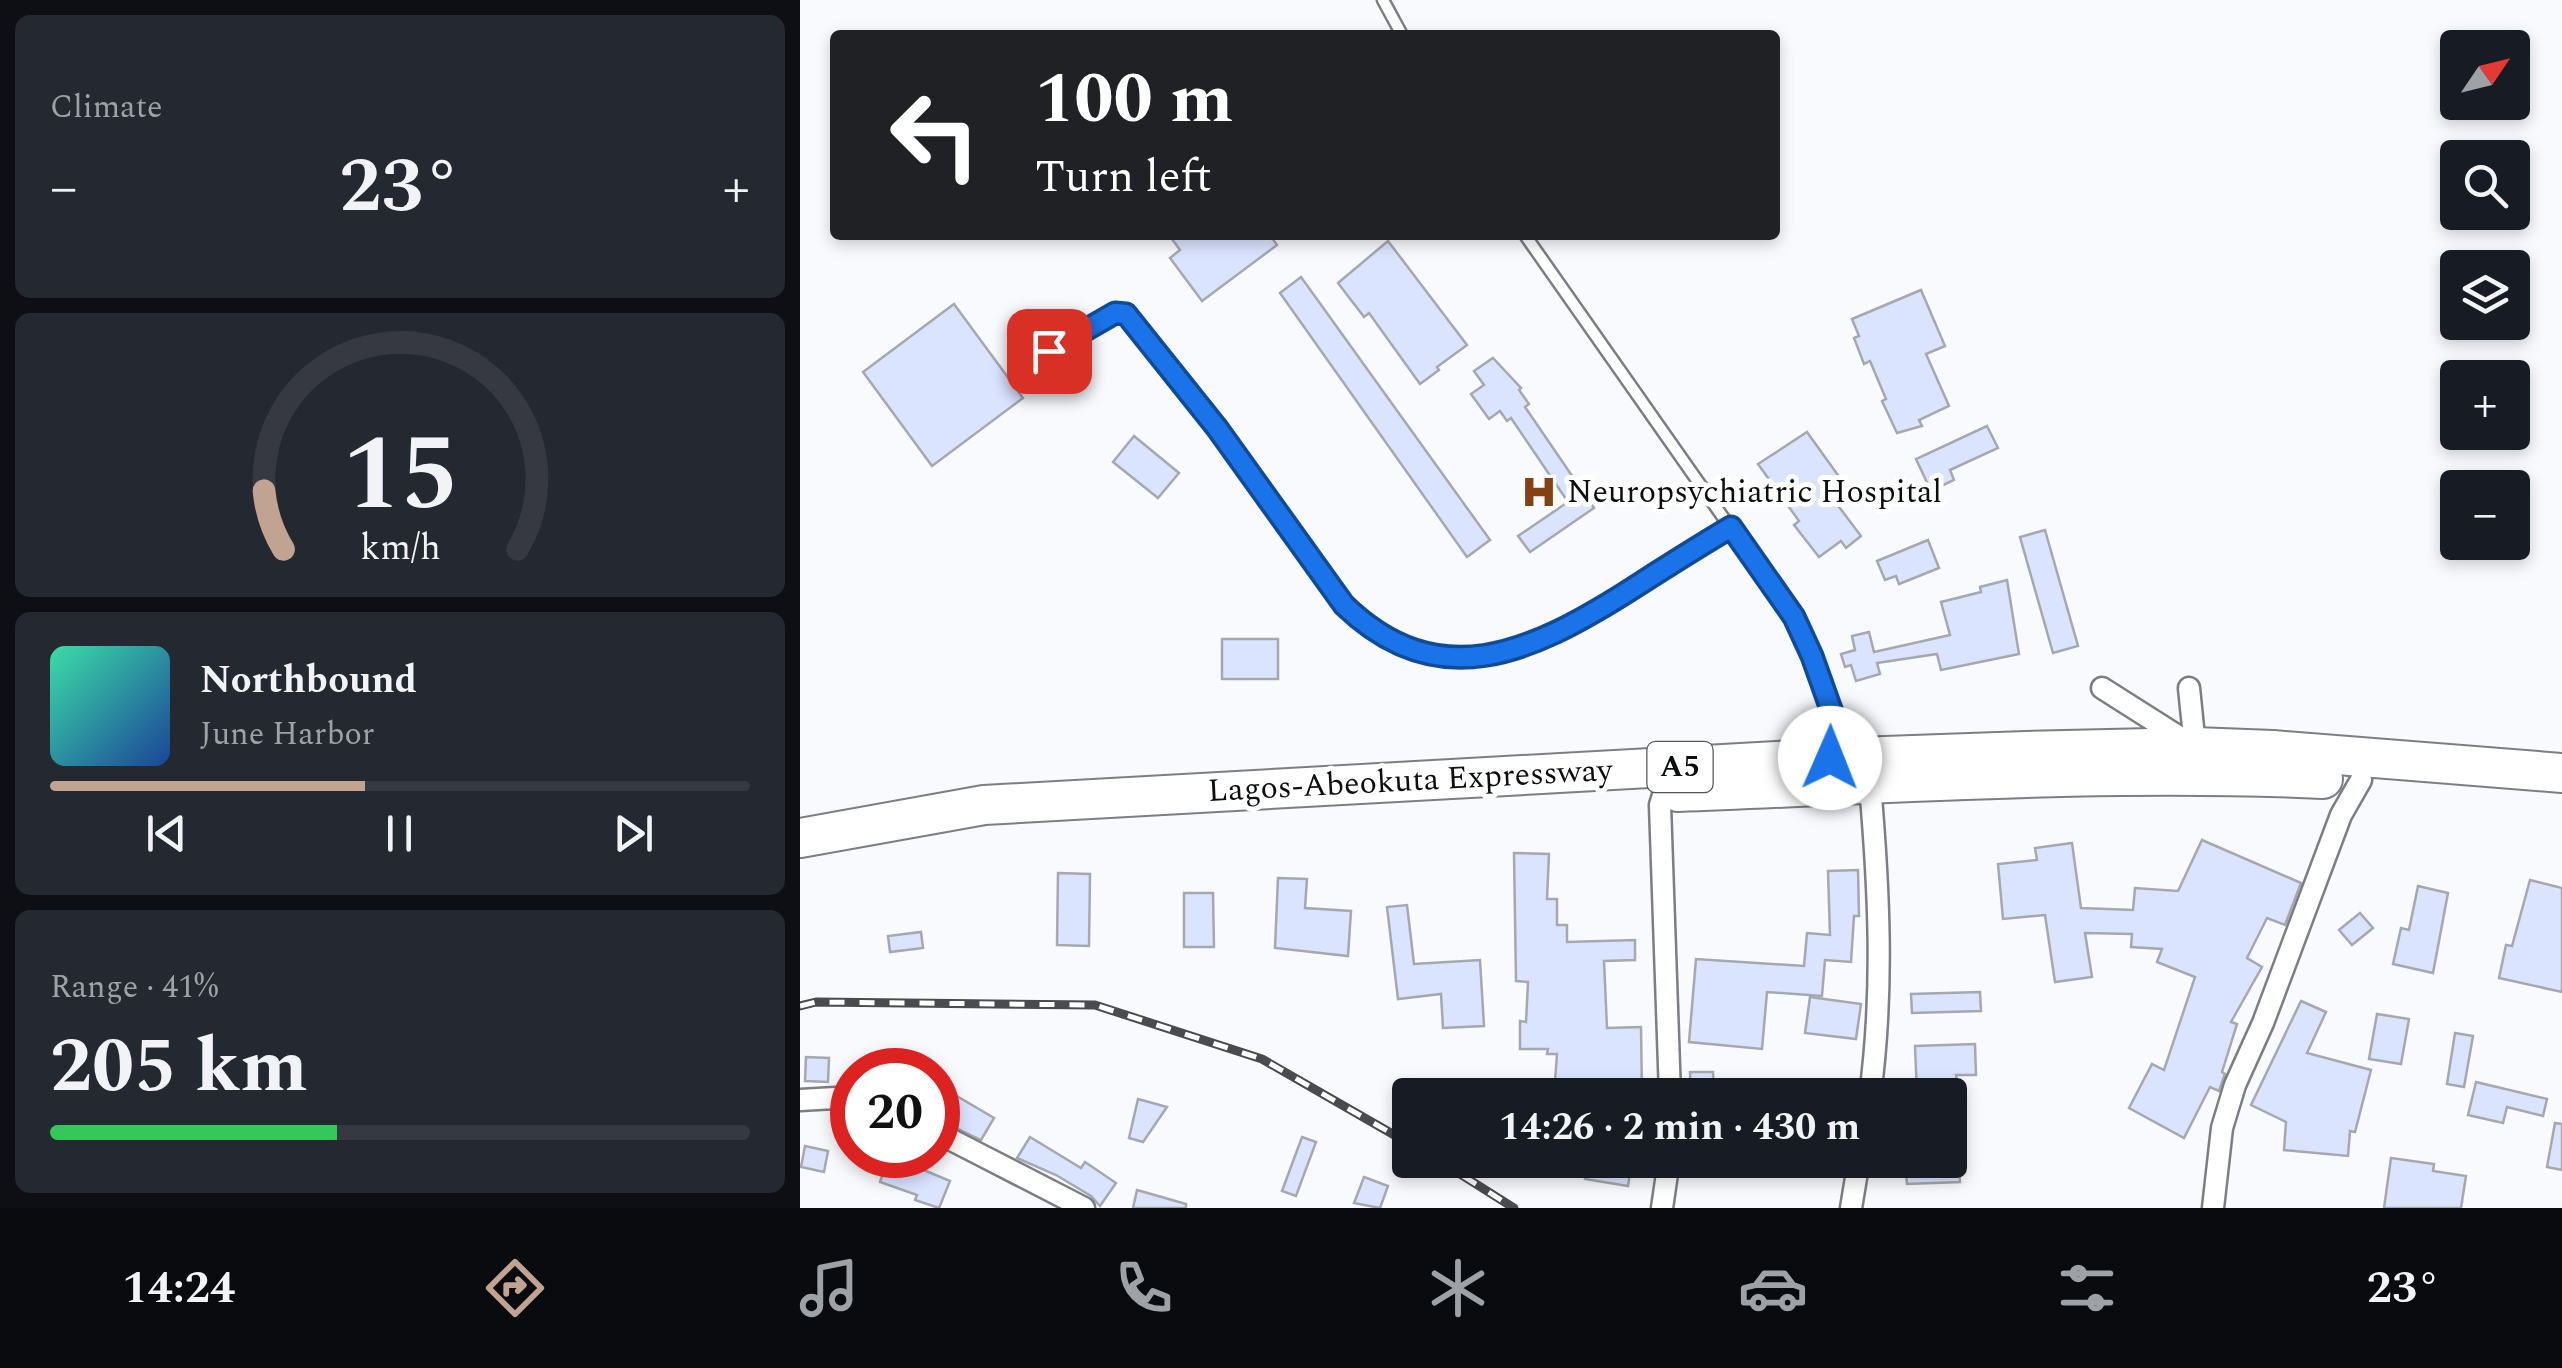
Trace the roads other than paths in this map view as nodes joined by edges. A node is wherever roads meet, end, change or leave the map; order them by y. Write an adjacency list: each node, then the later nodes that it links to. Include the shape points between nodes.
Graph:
1 (1383, 0): 2 (lane)
2 (1399, 30)
3 (1529, 240): 5 (lane)
4 (1049, 351): 5 (lane, via 1115,313 1126,314 1344,605 1367,628 1404,648 1481,658 1526,648 1572,627)
5 (1731, 527): 9 (lane, via 1794,617 1812,656 1833,715)
6 (2102, 688): 8 (street)
7 (2189, 688): 8 (street)
8 (2194, 748): 9 (highway, Lagos-Abeokuta Expressway / A5); 10 (highway, Lagos-Abeokuta Expressway / A5)
9 (1830, 758): 15 (highway, Lagos-Abeokuta Expressway / A5, via 984,805)
10 (2562, 773)
11 (2361, 780): 12 (highway, Lagos-Abeokuta Expressway / A5, via 2212,774); 14 (highway, Lagos-Abeokuta Expressway / A5); 27 (street, via 2235,1085 2222,1128)
12 (1870, 785): 13 (highway, Lagos-Abeokuta Expressway / A5); 18 (street, via 1880,964)
13 (1664, 792): 16 (highway, Lagos-Abeokuta Expressway / A5, via 992,829); 17 (street)
14 (2562, 798)
15 (800, 838)
16 (800, 862)
17 (1669, 1078)
18 (1872, 1078)
19 (830, 1098): 20 (street)
20 (800, 1100)
21 (960, 1144): 24 (street)
22 (1666, 1178): 25 (street)
23 (1856, 1178): 26 (street)
24 (1084, 1208)
25 (1662, 1208)
26 (1851, 1208)
27 (2214, 1208)

